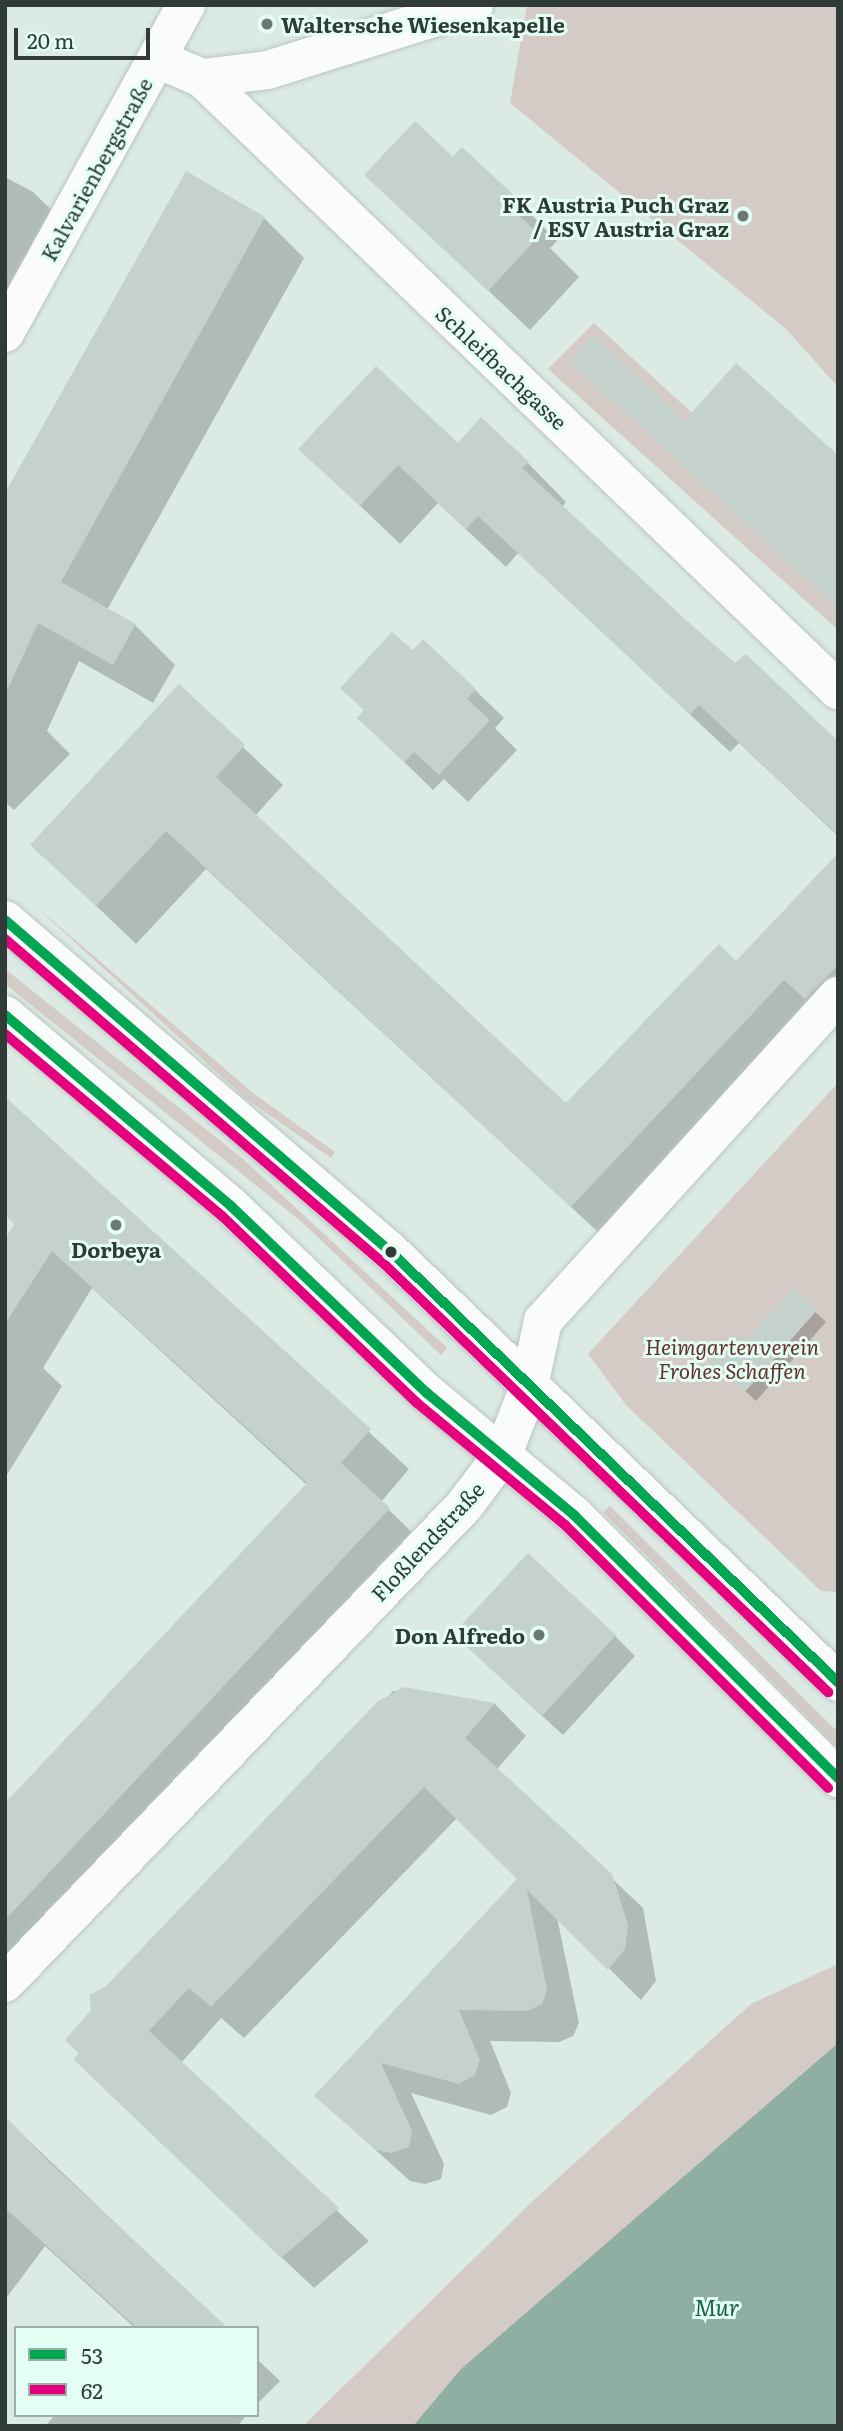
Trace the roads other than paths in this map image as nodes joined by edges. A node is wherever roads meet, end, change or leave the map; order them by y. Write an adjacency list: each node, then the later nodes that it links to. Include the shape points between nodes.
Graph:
1 (186, 5): 3 (main road, Kalvarienbergstraße)
2 (474, 5): 4 (main road, via 268,70)
3 (157, 59): 4 (main road, Schleifbachgasse); 5 (main road, Kalvarienbergstraße)
4 (202, 78): 6 (main road, Schleifbachgasse)
5 (5, 333)
6 (838, 690)
7 (5, 920): 10 (main road, via 391,1252)
8 (838, 996): 10 (main road, Floßlendstraße, via 543,1321)
9 (5, 1015): 11 (main road, via 231,1206 427,1393)
10 (528, 1390): 11 (main road, Floßlendstraße); 12 (main road)
11 (503, 1454): 13 (main road, via 574,1515); 14 (main road, Floßlendstraße, via 464,1506)
12 (838, 1682)
13 (838, 1778)
14 (5, 1983)

